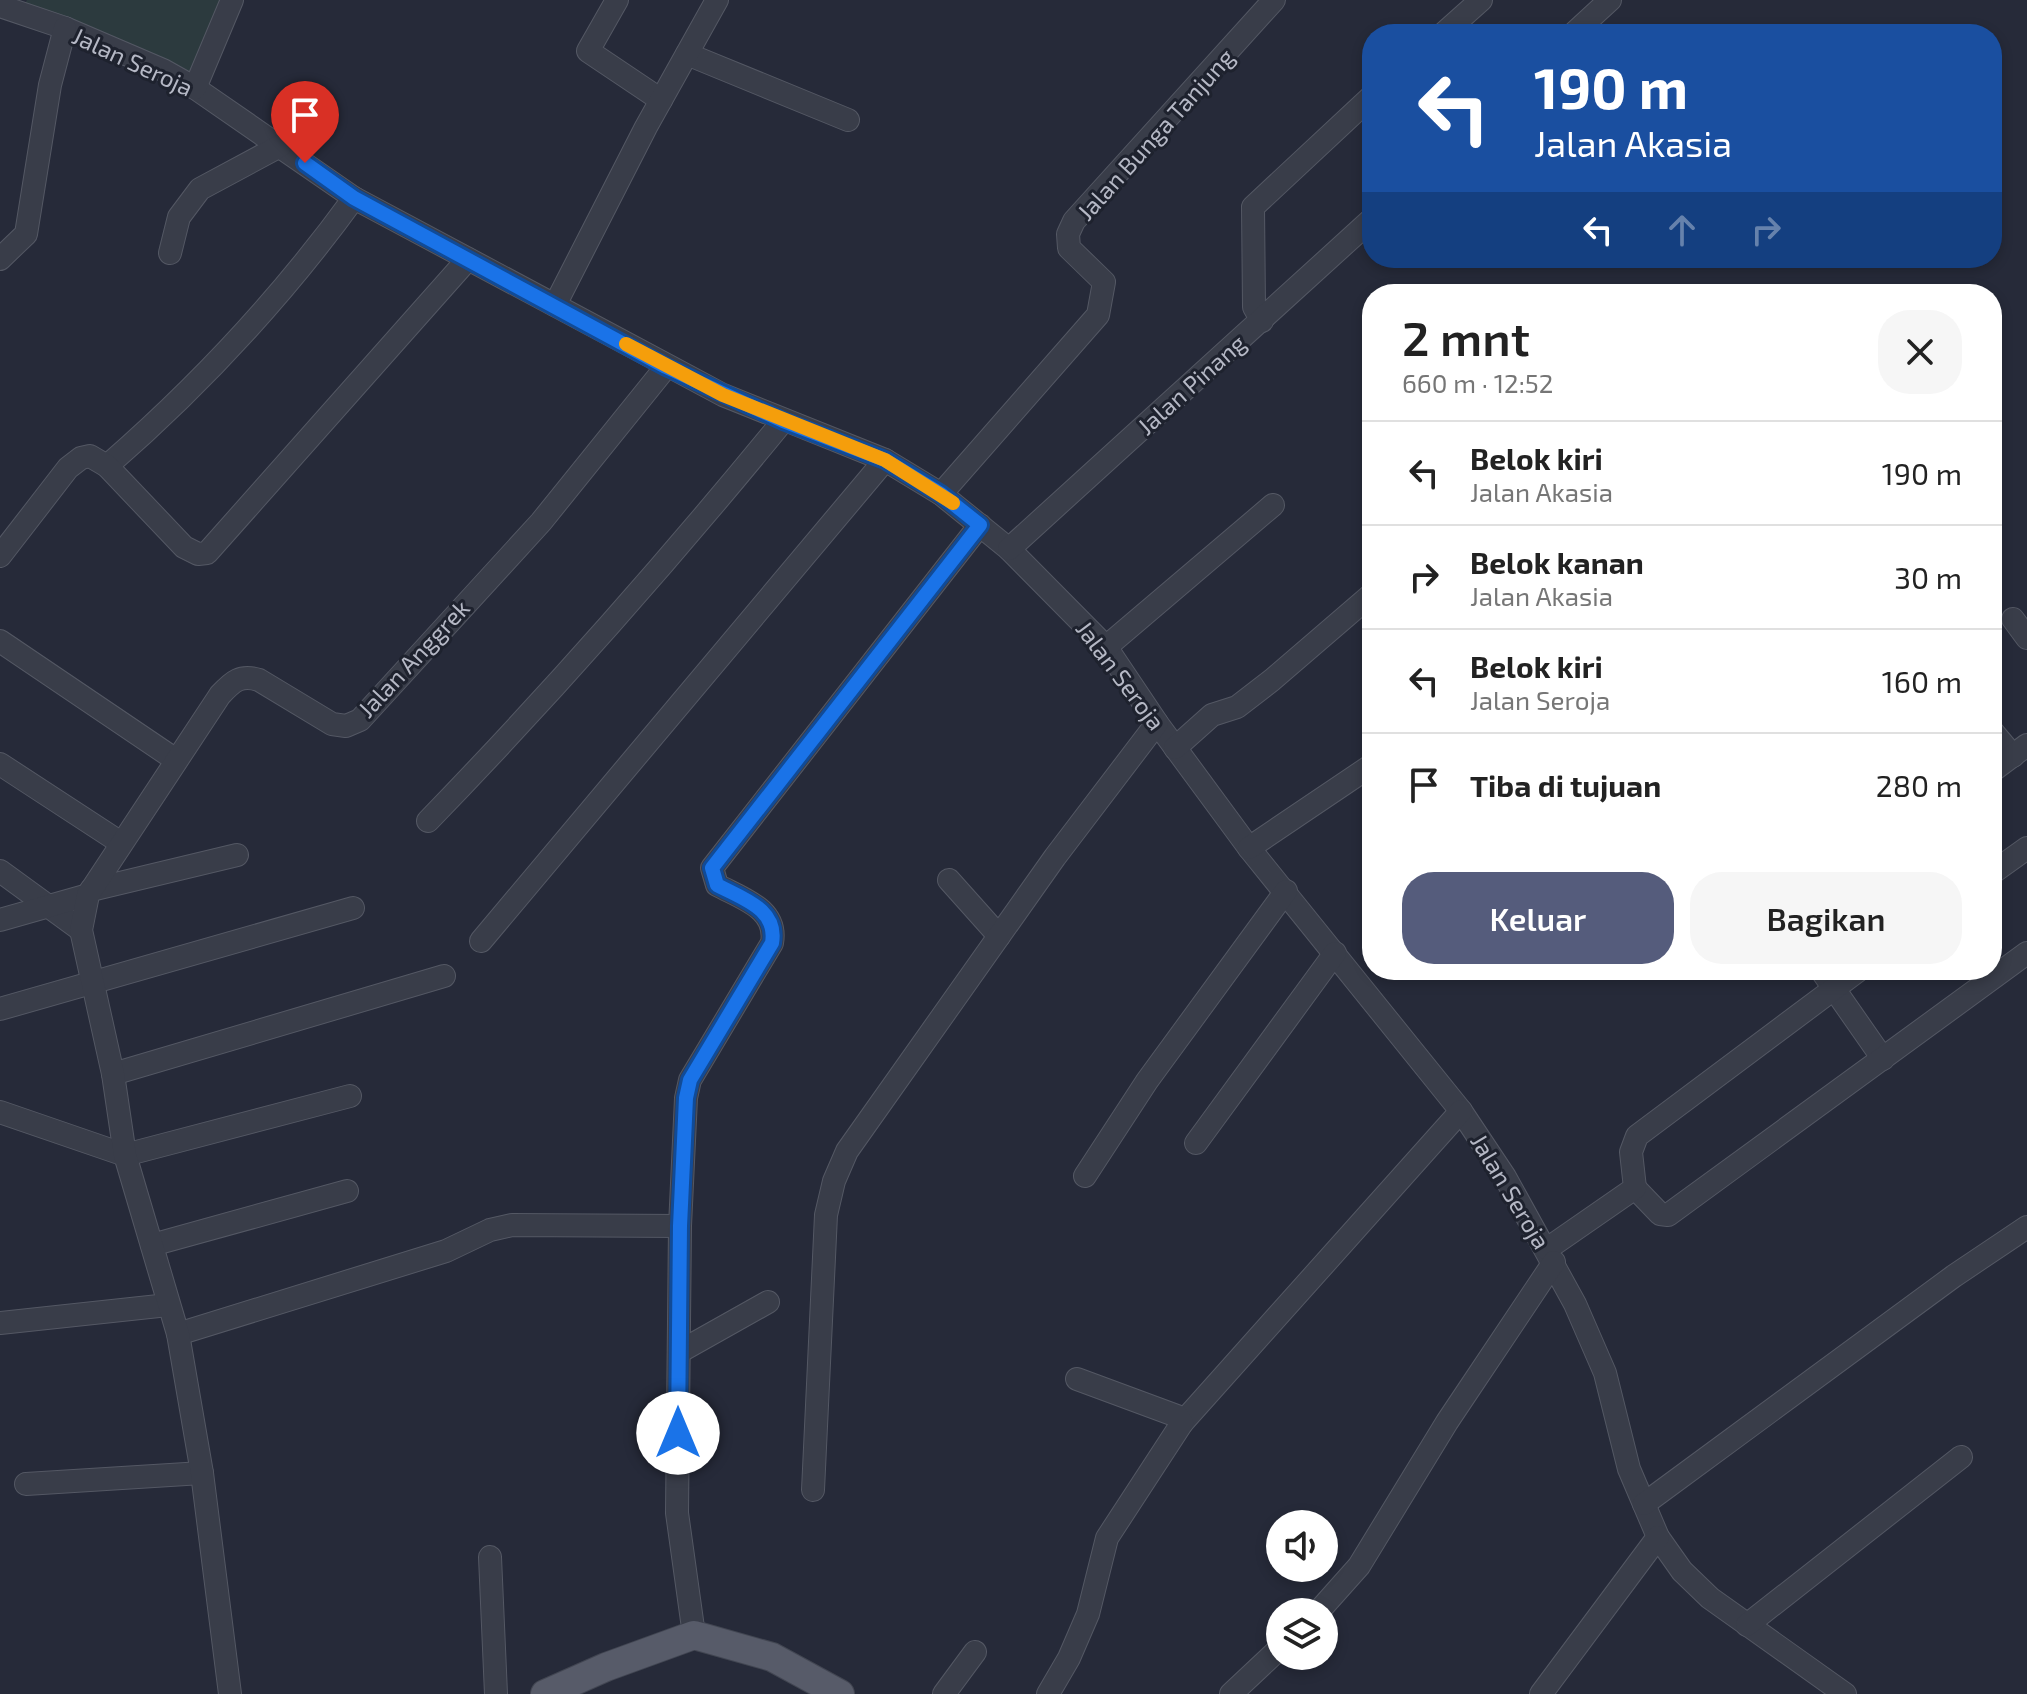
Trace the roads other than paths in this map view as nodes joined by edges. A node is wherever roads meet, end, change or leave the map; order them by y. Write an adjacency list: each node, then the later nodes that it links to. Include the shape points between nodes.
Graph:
1 (232, 0): 12 (street)
2 (617, 0): 13 (street, via 588,51)
3 (717, 0): 11 (street)
4 (1274, 0): 28 (street, Jalan Bunga Tanjung, via 1074,221 1069,248 1104,282 1098,315)
5 (1481, 0): 8 (street)
6 (1610, 0): 9 (street)
7 (0, 6): 10 (street, Jalan Seroja)
8 (1454, 24)
9 (1584, 24)
10 (65, 28): 12 (street, Jalan Seroja); 20 (street, via 50,85 26,234)
11 (687, 54): 13 (street); 15 (street)
12 (195, 88): 16 (street, Jalan Seroja)
13 (661, 100): 22 (street)
14 (1362, 105): 23 (street, via 1253,207 1254,307)
15 (848, 120)
16 (280, 146): 17 (street, Jalan Seroja); 19 (street, via 200,189 179,217)
17 (354, 198): 21 (street, Jalan Seroja); 27 (street, via 258,318 172,410)
18 (1362, 228): 23 (street, Jalan Pinang)
19 (170, 253)
20 (0, 259)
21 (468, 259): 22 (street, Jalan Seroja); 27 (street, via 207,553 184,547)
22 (555, 305): 24 (street, Jalan Seroja)
23 (1262, 321): 31 (street, Jalan Pinang)
24 (666, 367): 25 (street, Jalan Seroja); 42 (street, Jalan Anggrek, via 541,522 360,720 332,724 247,676 220,695)
25 (783, 421): 26 (street, Jalan Seroja); 46 (street, via 701,522)
26 (885, 460): 28 (street, Jalan Seroja); 61 (street)
27 (107, 466): 32 (street, via 90,456 68,468)
28 (941, 494): 30 (street, Jalan Seroja)
29 (1273, 505): 37 (street)
30 (980, 525): 31 (street, Jalan Seroja); 81 (street, via 712,868 717,885 768,914 774,931 772,943 690,1080)
31 (1009, 549): 37 (street, Jalan Seroja)
32 (0, 556)
33 (1362, 603): 40 (street, via 1272,680 1237,707 1212,715)
34 (2013, 619): 35 (street)
35 (2027, 638)
36 (0, 641): 42 (street)
37 (1106, 647): 38 (street, Jalan Seroja)
38 (1157, 723): 40 (street, Jalan Seroja); 60 (street)
39 (2002, 738): 41 (street)
40 (1175, 748): 48 (street, Jalan Seroja)
41 (2020, 750): 44 (street)
42 (176, 760): 47 (street, Jalan Anggrek)
43 (0, 764): 47 (street)
44 (2002, 764)
45 (1362, 772): 48 (street)
46 (428, 821)
47 (121, 843): 55 (street, Jalan Anggrek)
48 (1249, 848): 54 (street, Jalan Seroja)
49 (2027, 848): 51 (street)
50 (237, 855): 55 (street)
51 (2002, 866)
52 (0, 871): 56 (street)
53 (949, 880): 60 (street)
54 (1286, 891): 62 (street, Jalan Seroja); 78 (street, via 1147,1081)
55 (90, 892): 56 (street); 59 (street)
56 (50, 905): 58 (street); 59 (street)
57 (353, 908): 69 (street)
58 (0, 920)
59 (81, 930): 69 (street)
60 (999, 936): 95 (street, via 847,1151 834,1181 826,1215)
61 (481, 941)
62 (1335, 953): 74 (street, Jalan Seroja); 76 (street)
63 (2027, 953): 64 (street)
64 (2002, 971)
65 (444, 976): 72 (street)
66 (1826, 980): 79 (street, via 1637,1136 1631,1152)
67 (1828, 980): 71 (street)
68 (1990, 980): 71 (street)
69 (92, 983): 70 (street); 72 (street)
70 (0, 1009)
71 (1883, 1059): 79 (street, via 1668,1215 1660,1214)
72 (113, 1074): 77 (street)
73 (350, 1096): 77 (street)
74 (1461, 1111): 84 (street, Jalan Seroja); 91 (street)
75 (0, 1112): 77 (street)
76 (1196, 1143)
77 (125, 1155): 83 (street)
78 (1085, 1176)
79 (1635, 1188): 84 (street)
80 (347, 1191): 83 (street)
81 (680, 1226): 88 (street, via 512,1225 446,1251); 89 (street)
82 (2027, 1227): 96 (street)
83 (152, 1245): 86 (street)
84 (1550, 1256): 96 (street, Jalan Seroja, via 1605,1373 1629,1469); 99 (street, via 1359,1566)
85 (768, 1302): 89 (street)
86 (168, 1305): 87 (street); 88 (street)
87 (0, 1323)
88 (178, 1334): 93 (street)
89 (679, 1352): 101 (street, via 677,1513)
90 (1077, 1379): 91 (street, via 1177,1416)
91 (1182, 1423): 109 (street, via 1107,1538 1088,1614)
92 (1961, 1457): 100 (street)
93 (202, 1473): 94 (street); 104 (street)
94 (26, 1484)
95 (813, 1490)
96 (1644, 1504): 97 (street, Jalan Seroja)
97 (1658, 1537): 100 (street, Jalan Seroja, via 1682,1571); 111 (street)
98 (490, 1557): 105 (street)
99 (1330, 1598)
100 (1747, 1625): 112 (street, Jalan Seroja)
101 (694, 1635): 106 (main road); 107 (main road, via 772,1657)
102 (975, 1652): 108 (street)
103 (1266, 1661): 110 (street)
104 (230, 1694)
105 (496, 1694)
106 (545, 1694)
107 (840, 1694)
108 (944, 1694)
109 (1048, 1694)
110 (1231, 1694)
111 (1541, 1694)
112 (1845, 1694)

